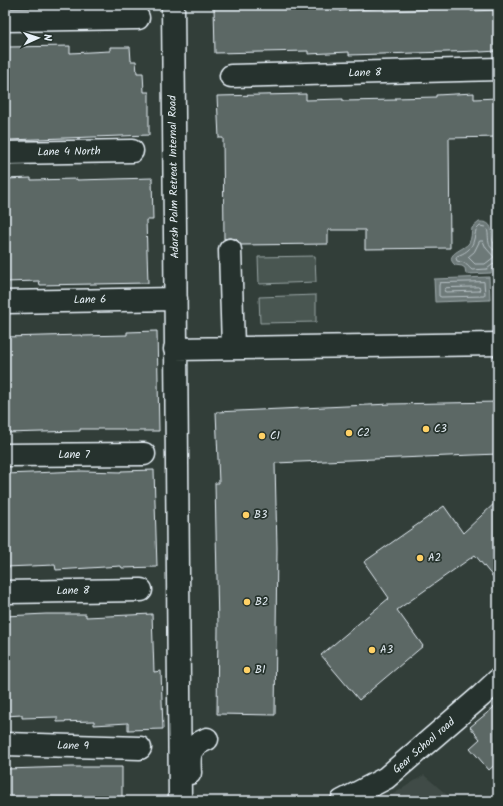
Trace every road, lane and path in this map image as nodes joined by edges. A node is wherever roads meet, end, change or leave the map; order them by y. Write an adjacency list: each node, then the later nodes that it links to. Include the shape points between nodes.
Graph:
1 (173, 5): 9 (street, Adarsh Palm Retreat Internal Road)
2 (138, 18): 3 (street)
3 (5, 20)
4 (498, 69): 5 (street, Lane 8)
5 (231, 76)
6 (132, 151): 7 (street, Lane 4 North)
7 (5, 153)
8 (230, 250): 12 (street)
9 (176, 299): 10 (street, Lane 6); 13 (street, Adarsh Palm Retreat Internal Road)
10 (5, 302)
11 (498, 344): 12 (street)
12 (233, 347): 13 (street)
13 (175, 349): 23 (street, Adarsh Palm Retreat Internal Road)
14 (144, 454): 15 (street, Lane 7)
15 (5, 455)
16 (141, 590): 17 (street, Lane 8)
17 (5, 592)
18 (498, 680): 22 (street, Gear School road)
19 (207, 739): 24 (street, via 197,743 189,758)
20 (5, 744): 21 (street, Lane 9)
21 (140, 748)
22 (367, 795): 25 (street, Gear School road)
23 (180, 801)
24 (192, 801)
25 (342, 801)

